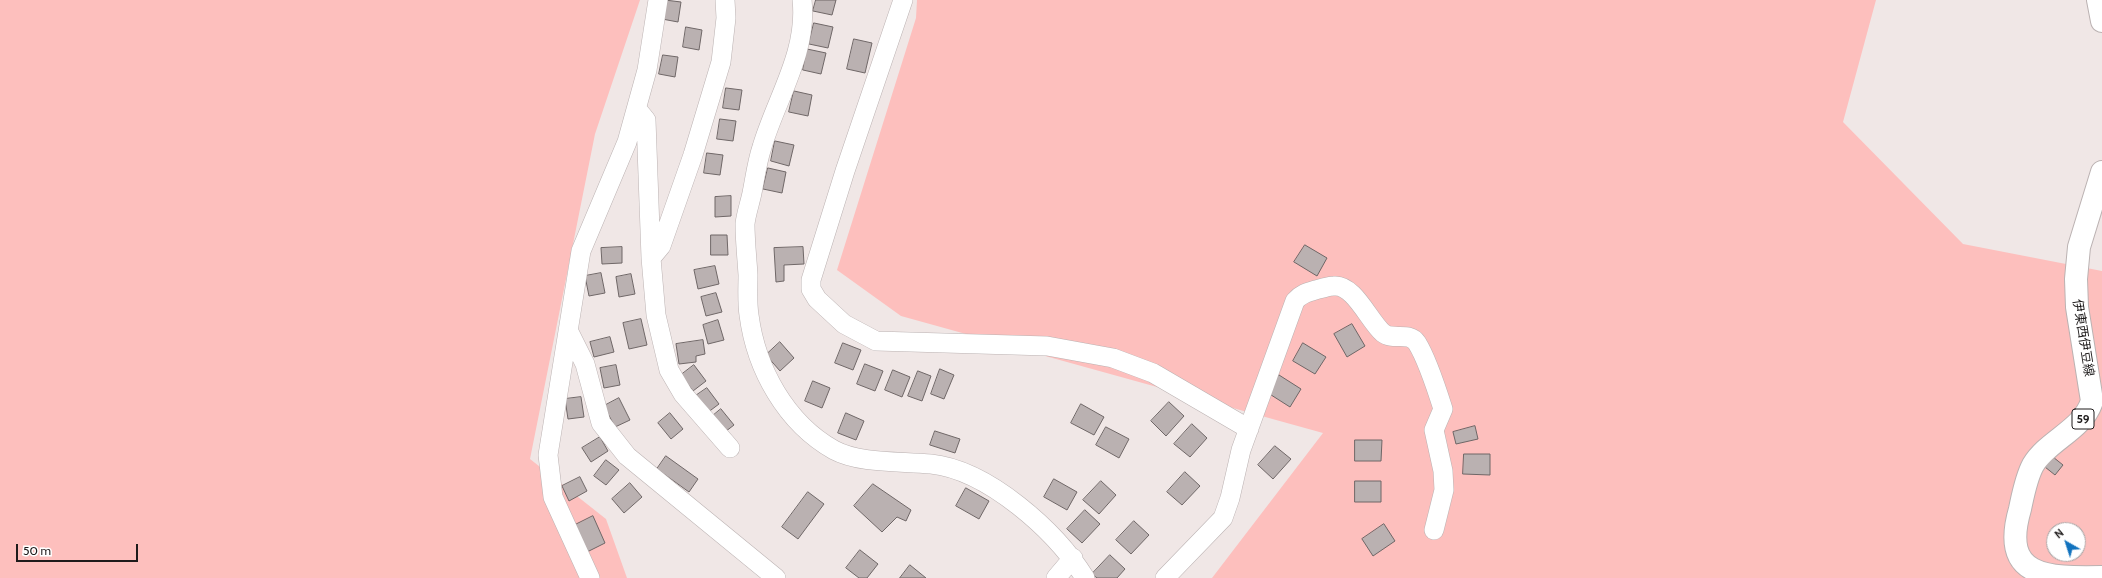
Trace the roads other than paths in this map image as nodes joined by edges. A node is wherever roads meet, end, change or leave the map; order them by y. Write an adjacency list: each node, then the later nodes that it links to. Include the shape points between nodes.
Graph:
1 (658, 0): 7 (street, via 647,70)
2 (725, 0): 9 (street, via 726,18 721,62 693,155 661,246)
3 (802, 0): 14 (street, via 804,12 799,46 761,147 745,223 749,315 759,358 773,390 805,430 833,449 852,457 934,465 958,470 1009,498 1033,517)
4 (903, 0): 11 (street, via 811,280 811,289 817,299 844,324 876,341 1047,346 1113,358 1153,373)
5 (2098, 0): 6 (main road)
6 (2102, 21)
7 (637, 109): 9 (street, via 646,120); 10 (street, via 627,142 582,251)
8 (2102, 172): 15 (main road, 伊東西伊豆線 / 59, via 2079,247 2076,279 2077,307 2092,401 2083,419 2042,454 2033,466 2014,537 2015,549 2020,560 2037,574 2049,577)
9 (651, 258): 12 (street, via 656,315 669,370 683,394)
10 (569, 332): 16 (street, via 558,384 548,455 553,497); 17 (street, via 584,364 602,423 627,456)
11 (1249, 429): 13 (street, via 1295,301 1300,295 1335,285 1347,289 1383,333 1393,338 1406,336 1413,339 1441,403 1443,409 1434,430 1443,471 1444,490); 20 (street, via 1223,518)
12 (730, 448)
13 (1434, 530)
14 (1073, 558): 18 (street); 19 (street)
15 (2102, 577)
16 (590, 578)
17 (776, 578)
18 (1056, 578)
19 (1085, 578)
20 (1165, 578)

